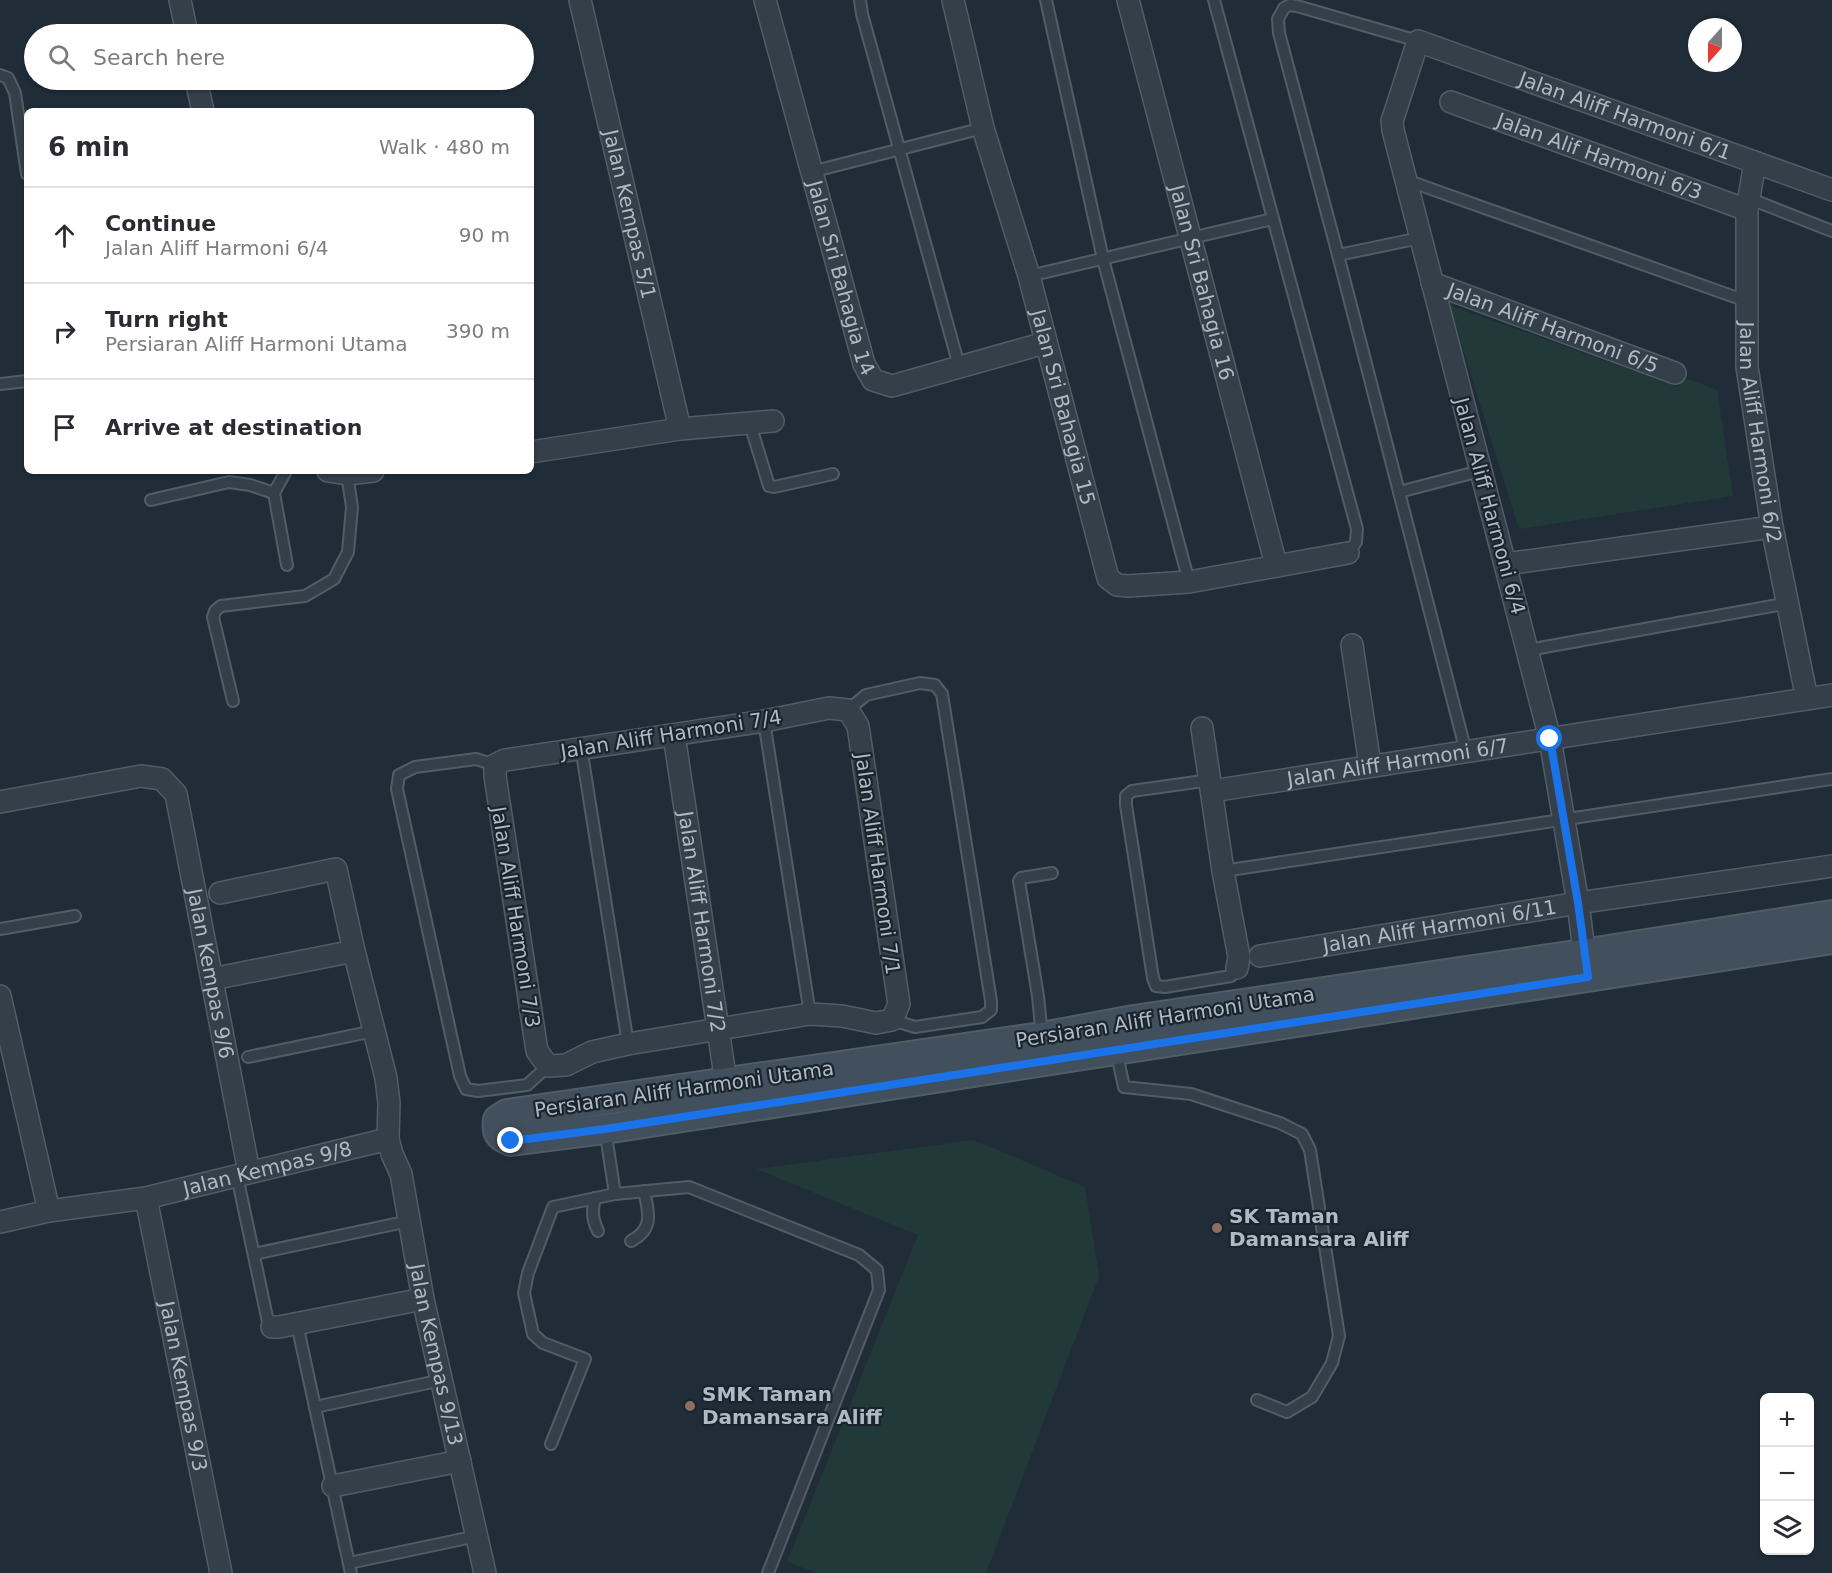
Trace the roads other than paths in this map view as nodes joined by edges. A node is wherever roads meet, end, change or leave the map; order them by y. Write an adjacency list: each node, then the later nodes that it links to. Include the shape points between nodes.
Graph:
1 (180, 0): 9 (street)
2 (580, 0): 39 (street, Jalan Kempas 5/1)
3 (765, 0): 19 (street, Jalan Sri Bahagia 14)
4 (860, 0): 16 (lane)
5 (953, 0): 15 (street, Jalan Sri Bahagia 15)
6 (1046, 0): 28 (lane)
7 (1128, 0): 25 (street, Jalan Sri Bahagia 16)
8 (1214, 0): 23 (lane)
9 (185, 24)
10 (1418, 41): 18 (street, Jalan Aliff Harmoni 6/1); 20 (street, Jalan Aliff Harmoni 6/4, via 1392,121); 27 (lane, via 1297,6 1290,5 1280,13 1279,33)
11 (0, 75): 17 (lane, via 8,78 15,93)
12 (198, 90): 14 (street)
13 (1451, 102): 22 (street, Jalan Alif Harmoni 6/3)
14 (202, 108)
15 (983, 128): 16 (lane); 29 (street, Jalan Sri Bahagia 15)
16 (899, 150): 19 (lane); 33 (lane)
17 (24, 154)
18 (1755, 162): 21 (street, Jalan Aliff Harmoni 6/1); 22 (street, Jalan Aliff Harmoni 6/2)
19 (811, 172): 33 (street, Jalan Sri Bahagia 14, via 864,364 873,380 892,386)
20 (1406, 180): 26 (street, Jalan Aliff Harmoni 6/4); 31 (lane)
21 (1832, 190)
22 (1748, 204): 24 (lane); 31 (street, Jalan Aliff Harmoni 6/2)
23 (1272, 219): 25 (lane); 49 (lane, via 1357,529 1356,542)
24 (1832, 231)
25 (1190, 238): 28 (lane); 52 (street, Jalan Sri Bahagia 16)
26 (1420, 238): 27 (lane); 30 (street, Jalan Aliff Harmoni 6/4)
27 (1338, 255): 45 (lane)
28 (1103, 259): 29 (lane); 53 (lane)
29 (1029, 276): 32 (street, Jalan Sri Bahagia 15)
30 (1432, 283): 34 (street, Jalan Aliff Harmoni 6/5); 41 (street, Jalan Aliff Harmoni 6/4)
31 (1746, 301): 48 (street, Jalan Aliff Harmoni 6/2, via 1747,367)
32 (1045, 343): 33 (street, Jalan Sri Bahagia 14); 53 (street, Jalan Sri Bahagia 15, via 1108,578 1128,586)
33 (959, 366)
34 (1675, 373)
35 (24, 381): 36 (lane)
36 (0, 384)
37 (773, 421): 38 (street)
38 (750, 424): 39 (street); 44 (lane, via 769,486)
39 (680, 429): 40 (street)
40 (534, 452)
41 (1480, 471): 45 (lane); 50 (street, Jalan Aliff Harmoni 6/4)
42 (284, 474): 46 (lane)
43 (339, 474): 59 (lane, via 352,507 348,552 334,579 305,596 221,606 215,612)
44 (833, 474)
45 (1399, 492): 66 (lane)
46 (274, 493): 47 (lane, via 229,482); 51 (lane)
47 (151, 500)
48 (1772, 527): 50 (street); 54 (street, Jalan Aliff Harmoni 6/2)
49 (1348, 553): 52 (street, Jalan Sri Bahagia 15)
50 (1506, 564): 56 (street, Jalan Aliff Harmoni 6/4)
51 (287, 565)
52 (1276, 565): 53 (street, Jalan Sri Bahagia 15)
53 (1189, 582)
54 (1789, 603): 56 (lane); 58 (street, Jalan Aliff Harmoni 6/2)
55 (1352, 645): 68 (street)
56 (1528, 650): 64 (street, Jalan Aliff Harmoni 6/4)
57 (1832, 695): 58 (street, Jalan Aliff Harmoni 6/7)
58 (1807, 699): 64 (street, Jalan Aliff Harmoni 6/7)
59 (232, 701)
60 (848, 710): 61 (street, Jalan Aliff Harmoni 7/4, via 830,708); 89 (street, Jalan Aliff Harmoni 7/1, via 858,726 899,1004); 89 (lane, via 866,695 920,683 935,685 942,694 991,1001 991,1010 982,1017 915,1027)
61 (764, 721): 63 (street, Jalan Aliff Harmoni 7/4); 88 (lane)
62 (1202, 728): 70 (street)
63 (674, 735): 65 (street, Jalan Aliff Harmoni 7/4); 90 (street, Jalan Aliff Harmoni 7/2)
64 (1550, 739): 66 (street, Jalan Aliff Harmoni 6/7); 72 (street, Jalan Aliff Harmoni 6/4)
65 (581, 747): 67 (street, Jalan Aliff Harmoni 7/4); 93 (lane)
66 (1466, 752): 68 (street, Jalan Aliff Harmoni 6/7)
67 (495, 765): 96 (street, Jalan Aliff Harmoni 7/3, via 537,1051); 96 (lane, via 477,759 415,766 399,775 397,789 466,1089 527,1085)
68 (1370, 765): 70 (street, Jalan Aliff Harmoni 6/7)
69 (1832, 779): 72 (lane)
70 (1211, 785): 74 (street); 85 (lane, via 1132,790 1125,805 1156,986 1231,976)
71 (0, 802): 86 (street, Jalan Kempas 9/6, via 141,776 162,779 176,794)
72 (1565, 820): 74 (lane); 77 (street, Jalan Aliff Harmoni 6/4)
73 (1832, 866): 77 (street, Jalan Aliff Harmoni 6/11)
74 (1223, 871): 85 (street, via 1239,957)
75 (1052, 873): 92 (lane, via 1019,881)
76 (220, 893): 82 (street, via 336,869)
77 (1578, 903): 83 (street, Jalan Aliff Harmoni 6/11); 84 (street, Jalan Aliff Harmoni 6/4)
78 (1832, 915): 84 (street, Persiaran Aliff Harmoni Utama)
79 (75, 916): 80 (lane)
80 (0, 929)
81 (1832, 939): 84 (street, Persiaran Aliff Harmoni Utama)
82 (354, 951): 86 (street); 91 (street)
83 (1260, 956)
84 (1586, 966): 92 (street, Persiaran Aliff Harmoni Utama, via 1134,1020); 94 (street, Persiaran Aliff Harmoni Utama)
85 (1237, 968)
86 (212, 979): 100 (street, Jalan Kempas 9/6)
87 (0, 998): 105 (street)
88 (810, 1014): 89 (street, via 876,1023); 90 (street)
89 (891, 1020)
90 (718, 1029): 93 (street); 97 (street, Jalan Aliff Harmoni 7/2)
91 (374, 1031): 95 (lane); 99 (street, via 386,1078)
92 (1042, 1037): 97 (street, Persiaran Aliff Harmoni Utama)
93 (628, 1044): 96 (street, via 592,1052 566,1065)
94 (1116, 1050): 97 (street, Persiaran Aliff Harmoni Utama); 115 (lane, via 1124,1087 1191,1094 1280,1123 1302,1134 1310,1150 1339,1336 1332,1363 1312,1397 1287,1412)
95 (248, 1057)
96 (548, 1066)
97 (728, 1095): 98 (street, Persiaran Aliff Harmoni Utama); 98 (street, Persiaran Aliff Harmoni Utama, via 507,1114 498,1120 496,1130 511,1141)
98 (605, 1129): 102 (lane)
99 (388, 1139): 100 (street, Jalan Kempas 9/8); 106 (street, Jalan Kempas 9/13, via 401,1174)
100 (243, 1174): 103 (street, Jalan Kempas 9/8); 110 (lane)
101 (644, 1191): 102 (lane); 109 (lane, via 649,1212 647,1226 640,1237); 124 (lane, via 689,1187 859,1255 877,1270 879,1290)
102 (615, 1194): 104 (lane)
103 (146, 1198): 105 (street, Jalan Kempas 9/8); 122 (street, Jalan Kempas 9/3)
104 (595, 1198): 108 (lane, via 592,1213); 117 (lane, via 553,1207 524,1293 533,1334 543,1343 585,1359)
105 (49, 1211): 107 (street, Jalan Kempas 9/8)
106 (409, 1221): 110 (lane); 111 (street, Jalan Kempas 9/13)
107 (0, 1222)
108 (598, 1231)
109 (630, 1241)
110 (254, 1254): 113 (lane)
111 (423, 1299): 112 (street); 114 (street, Jalan Kempas 9/13)
112 (297, 1324): 113 (street); 116 (lane)
113 (272, 1327)
114 (442, 1380): 116 (lane); 118 (street, Jalan Kempas 9/13)
115 (1257, 1400)
116 (315, 1407): 119 (lane)
117 (551, 1444)
118 (460, 1461): 119 (street); 120 (street, Jalan Kempas 9/13)
119 (333, 1486): 121 (lane)
120 (477, 1536): 121 (lane); 123 (street, Jalan Kempas 9/13)
121 (350, 1568)
122 (222, 1573)
123 (485, 1573)
124 (768, 1573)

